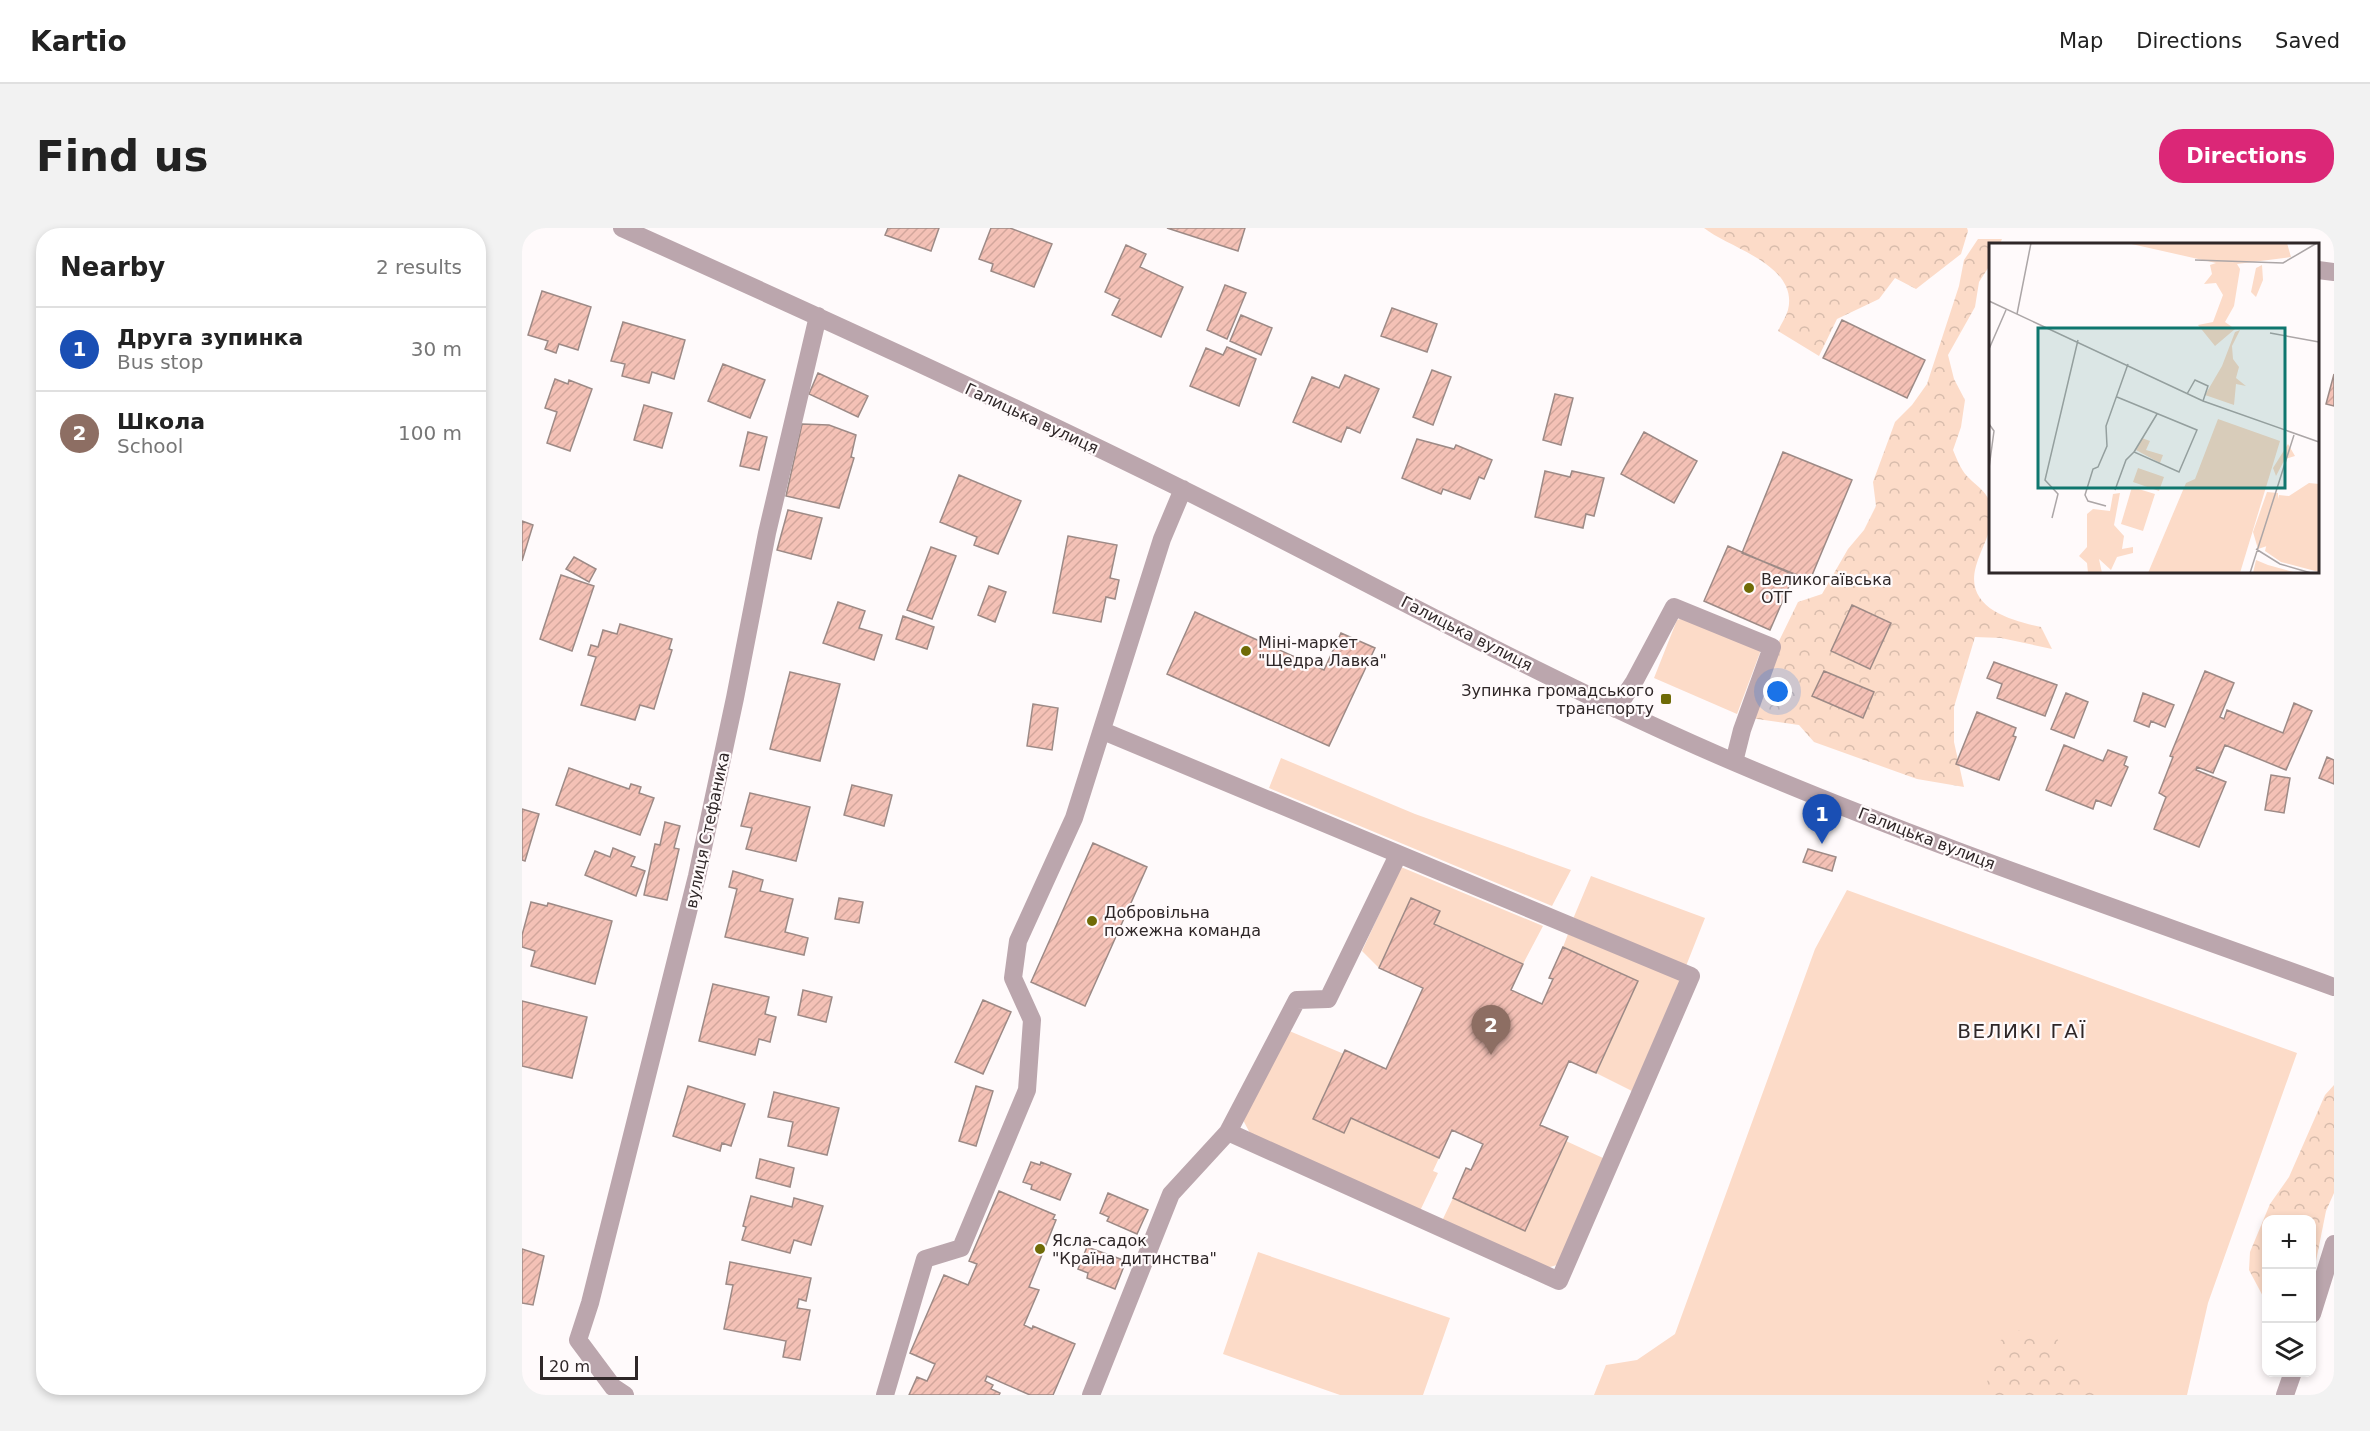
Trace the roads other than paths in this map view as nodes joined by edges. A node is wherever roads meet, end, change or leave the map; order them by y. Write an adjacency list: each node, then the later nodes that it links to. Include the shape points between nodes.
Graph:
1 (622, 228): 4 (street, Галицька вулиця)
2 (2319, 270): 3 (street)
3 (2334, 272)
4 (818, 316): 5 (street, Галицька вулиця); 15 (street, вулиця Стефаника, via 767,533 674,974 578,1340 614,1387)
5 (1183, 489): 6 (street, Галицька вулиця); 7 (street, via 1162,539)
6 (1616, 709): 8 (street, Галицька вулиця); 8 (street, via 1674,607 1772,647)
7 (1103, 732): 9 (street); 16 (street, via 1074,818 1018,941 1013,978 1032,1020 1027,1089 962,1248 925,1259)
8 (1734, 762): 10 (street, Галицька вулиця, via 1964,852)
9 (1398, 855): 11 (street, via 1328,999 1297,1000); 11 (street, via 1690,976 1559,1281)
10 (2334, 987)
11 (1228, 1132): 17 (street, via 1171,1194)
12 (2334, 1244): 13 (street)
13 (2316, 1301)
14 (2291, 1377): 18 (street)
15 (625, 1395)
16 (885, 1395)
17 (1091, 1395)
18 (2285, 1395)

